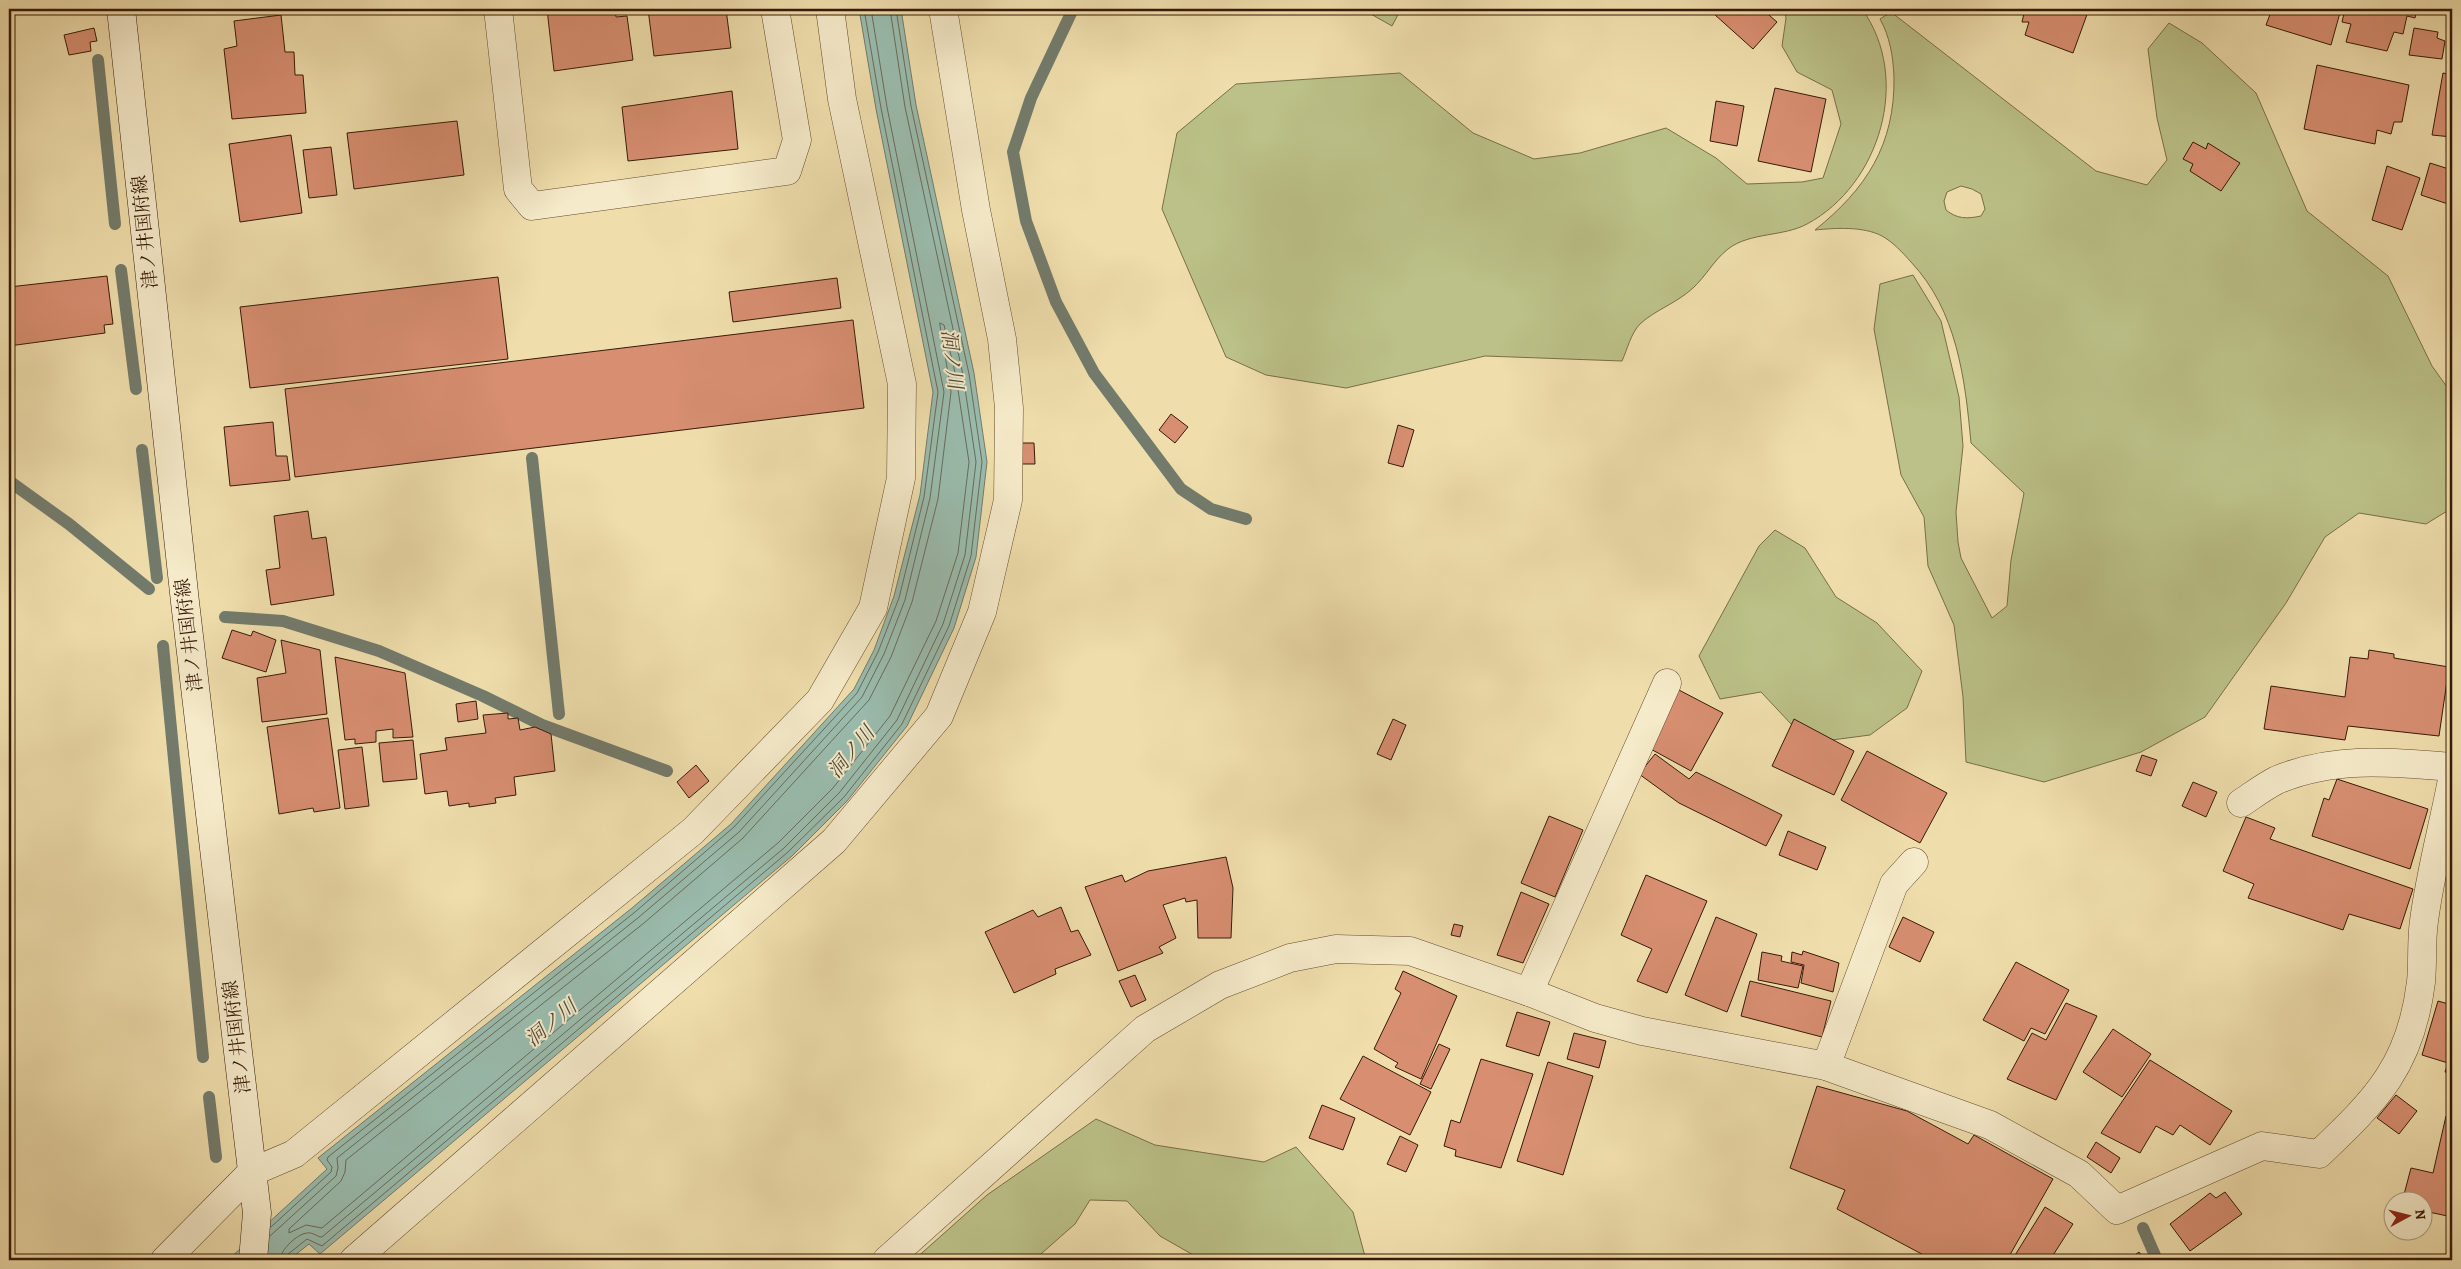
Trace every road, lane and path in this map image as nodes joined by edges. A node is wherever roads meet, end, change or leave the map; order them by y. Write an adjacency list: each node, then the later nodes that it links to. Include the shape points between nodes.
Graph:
1 (121, 9): 13 (street, 津ノ井国府線, via 185,602)
2 (498, 9): 3 (street, via 518,189 532,206 787,171 797,140)
3 (775, 9)
4 (830, 9): 13 (street, via 842,99 902,384 901,478 874,608 820,700 693,830 294,1154)
5 (943, 9): 16 (street, via 976,210 1002,339 1009,408 1008,500 982,612 939,716 834,841)
6 (1667, 683): 11 (street)
7 (2452, 767): 9 (street, via 2385,761 2312,768 2276,781)
8 (2452, 780): 12 (street, via 2424,922 2421,982 2411,1035 2388,1082 2357,1118 2319,1154 2262,1146 2117,1210 2079,1174 1990,1125)
9 (2241, 803)
10 (1914, 862): 12 (street, via 1894,884)
11 (1529, 992): 12 (street, via 1595,1018 1642,1031); 17 (street, via 1410,951 1336,949 1290,958 1220,985 1145,1029)
12 (1826, 1066)
13 (252, 1172): 14 (street); 15 (street, 津ノ井国府線, via 257,1212)
14 (165, 1260)
15 (253, 1260)
16 (354, 1260)
17 (887, 1260)

